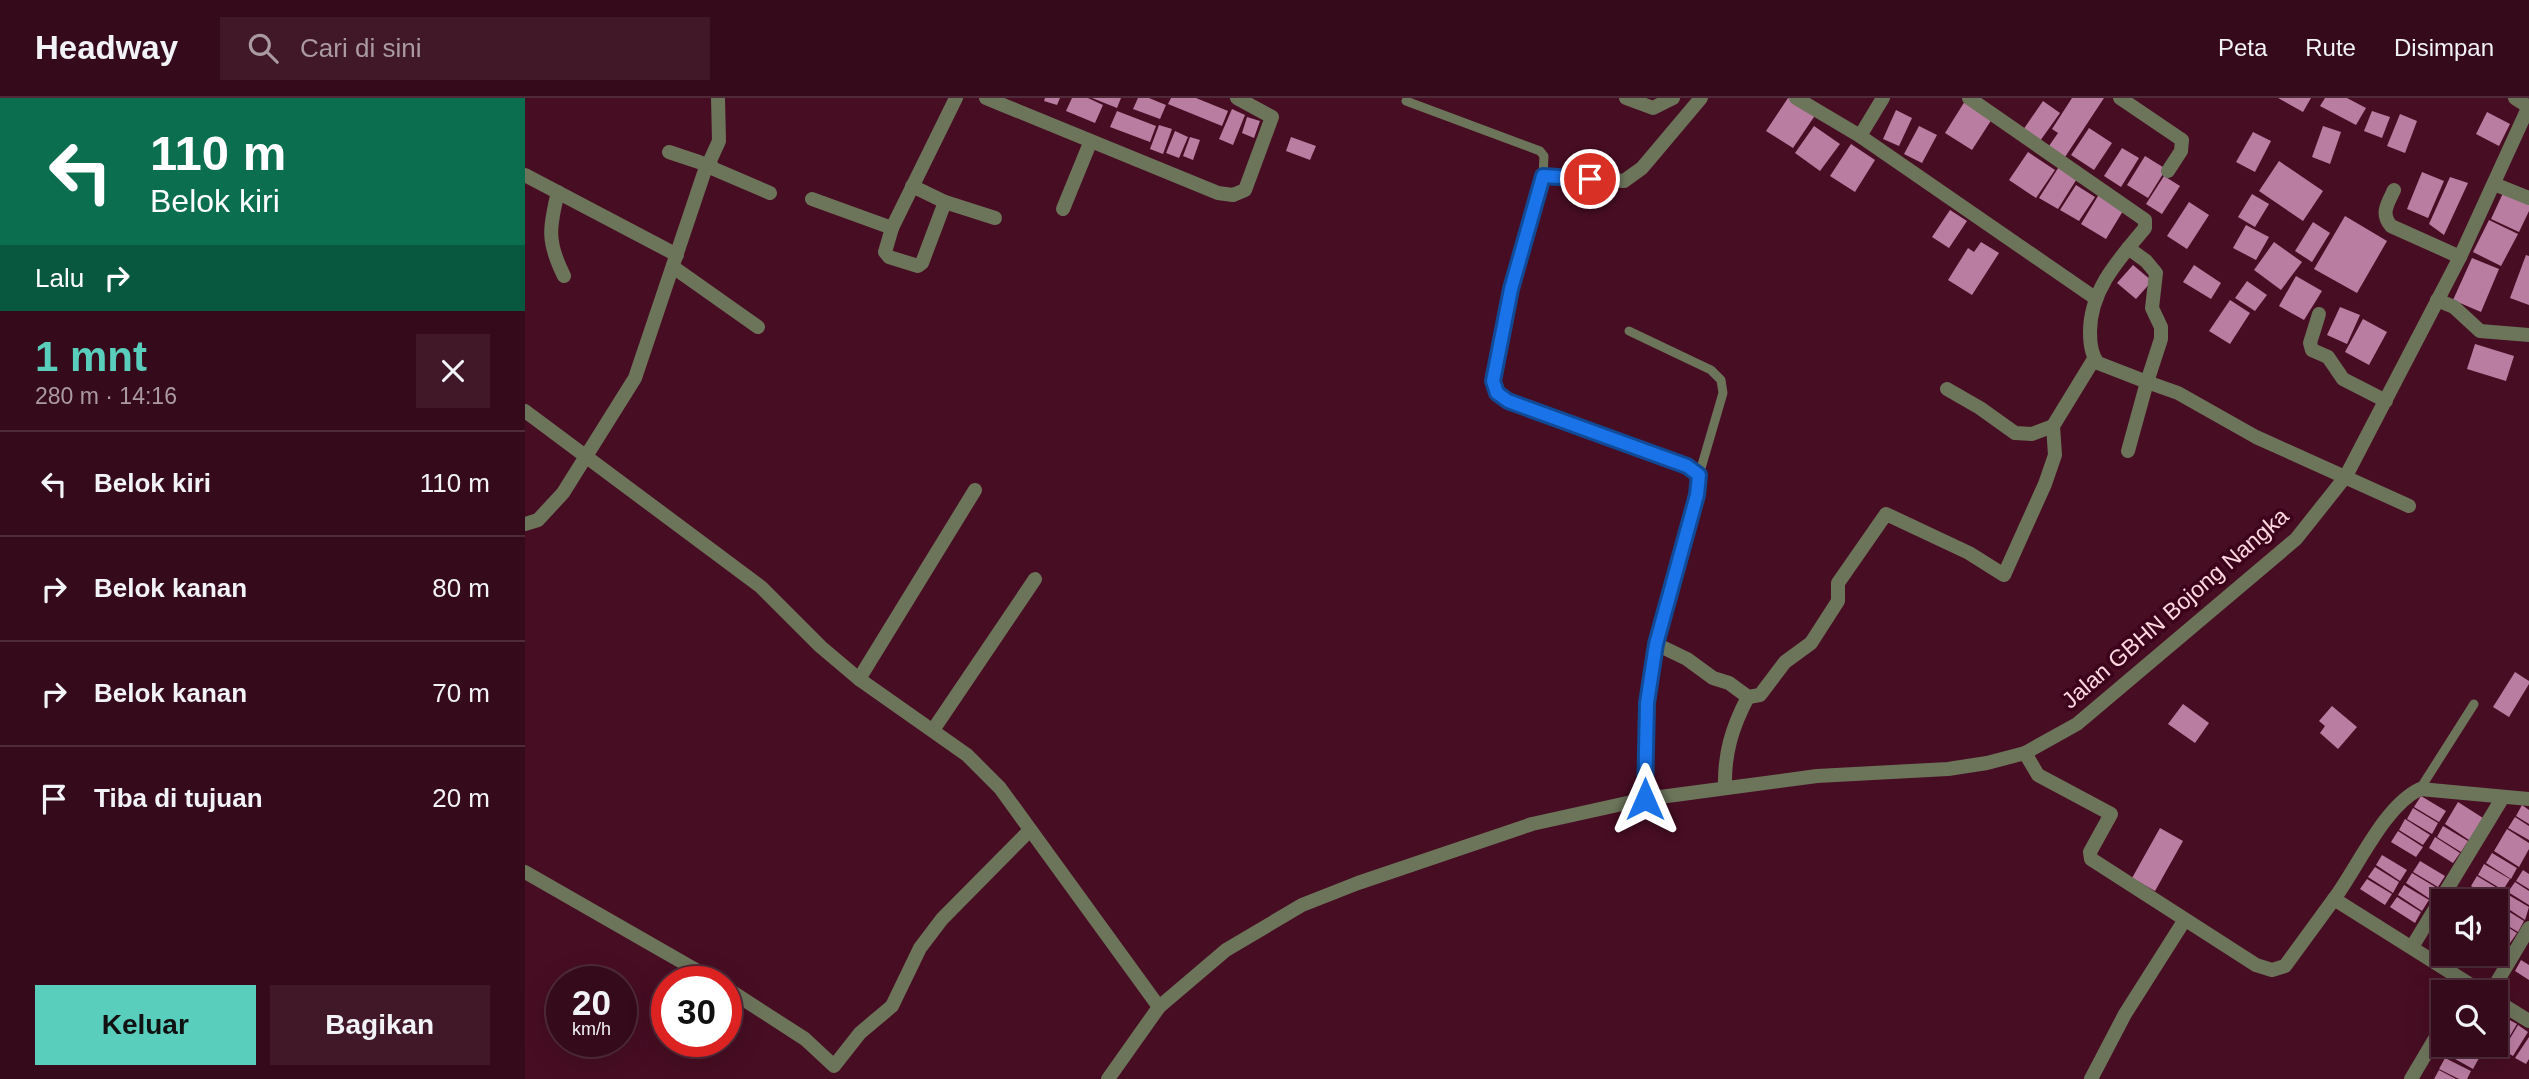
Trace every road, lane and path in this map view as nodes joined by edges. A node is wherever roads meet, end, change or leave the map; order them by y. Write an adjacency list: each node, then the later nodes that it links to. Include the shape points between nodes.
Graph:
1 (718, 98): 18 (street, via 719,141)
2 (956, 98): 23 (street)
3 (986, 98): 16 (street)
4 (1237, 98): 16 (street, via 1272,117 1245,190 1233,195)
5 (1626, 98): 6 (street, via 1653,108)
6 (1673, 98)
7 (1701, 98): 21 (street, via 1632,177 1614,181)
8 (1796, 98): 15 (street)
9 (1883, 98): 15 (street)
10 (1969, 98): 33 (street, via 2144,218 2145,228)
11 (2120, 98): 19 (street, via 2182,140)
12 (2515, 98): 14 (street)
13 (1406, 101): 21 (lane, via 1539,151 1546,163)
14 (2529, 106): 22 (street, Jalan GBHN Bojong Nangka)
15 (1860, 136): 37 (street)
16 (1090, 143): 30 (street)
17 (669, 152): 18 (street)
18 (706, 164): 26 (street); 35 (street)
19 (2168, 171)
20 (525, 175): 25 (street)
21 (1543, 176): 51 (lane, via 1511,289 1493,381 1497,393 1508,401 1687,466)
22 (2494, 184): 27 (street); 34 (street, Jalan GBHN Bojong Nangka)
23 (912, 186): 29 (street); 32 (street)
24 (2393, 190): 34 (street, via 2385,211 2391,226)
25 (558, 192): 35 (street); 36 (street, via 549,238)
26 (769, 193)
27 (2529, 198)
28 (812, 199): 32 (street)
29 (945, 202): 31 (street); 32 (street, via 918,266 885,252)
30 (1063, 209)
31 (995, 218)
32 (892, 228)
33 (2128, 248): 37 (street); 44 (street, via 2156,274 2152,308 2161,339)
34 (2460, 257): 38 (street, Jalan GBHN Bojong Nangka)
35 (675, 261): 40 (street); 50 (street, via 635,378)
36 (564, 276)
37 (2095, 298): 43 (street, via 2090,321)
38 (2437, 300): 42 (street, via 2454,307 2480,331); 46 (street, Jalan GBHN Bojong Nangka)
39 (2319, 314): 46 (street, via 2312,350 2328,357 2343,379)
40 (758, 327)
41 (1629, 331): 51 (lane, via 1711,370 1721,380 1723,393)
42 (2529, 335)
43 (2094, 359): 44 (street); 48 (street)
44 (2147, 382): 49 (street); 52 (street)
45 (1947, 389): 48 (street, via 2015,433 2032,434)
46 (2386, 401): 52 (street, Jalan GBHN Bojong Nangka)
47 (525, 411): 50 (street)
48 (2053, 426): 59 (street, via 2055,454 2049,474 2004,575 1886,514 1838,583 1838,601 1811,643 1785,662 1760,695)
49 (2128, 451)
50 (588, 456): 55 (street, via 547,512); 58 (street, via 761,587)
51 (1699, 475): 57 (lane)
52 (2346, 476): 54 (street); 62 (street, Jalan GBHN Bojong Nangka, via 2296,539 2262,570 2098,708)
53 (975, 490): 58 (street)
54 (2409, 506)
55 (525, 524)
56 (1035, 579): 61 (street)
57 (1656, 644): 59 (street); 66 (street, via 1647,703)
58 (859, 678): 61 (street)
59 (1748, 697): 63 (street, via 1728,744)
60 (2474, 704): 64 (lane)
61 (933, 730): 68 (street, via 1000,788)
62 (2025, 753): 63 (street, Jalan GBHN Bojong Nangka, via 1948,769 1817,776); 71 (street, via 2032,768 2047,781 2111,814 2090,852 2091,859)
63 (1725, 788): 66 (street, Jalan GBHN Bojong Nangka)
64 (2420, 789): 65 (street); 70 (street, via 2393,811)
65 (2503, 797): 67 (street); 73 (street)
66 (1645, 799): 78 (street, Jalan GBHN Bojong Nangka, via 1532,824 1302,905 1226,950)
67 (2529, 799)
68 (1030, 830): 77 (street, via 942,919 920,948 892,1006 860,1032 834,1066 805,1039); 78 (street)
69 (525, 872): 74 (street)
70 (2334, 899): 71 (street, via 2290,962 2277,970 2256,965); 73 (street)
71 (2184, 922): 83 (street, via 2125,1014)
72 (2529, 928): 76 (street)
73 (2412, 947): 75 (street)
74 (689, 966)
75 (2455, 980)
76 (2498, 980)
77 (742, 998)
78 (1159, 1007): 82 (street, Jalan GBHN Bojong Nangka)
79 (2508, 1008): 80 (street)
80 (2529, 1021)
81 (2431, 1045): 84 (street)
82 (1108, 1079)
83 (2091, 1079)
84 (2411, 1079)

